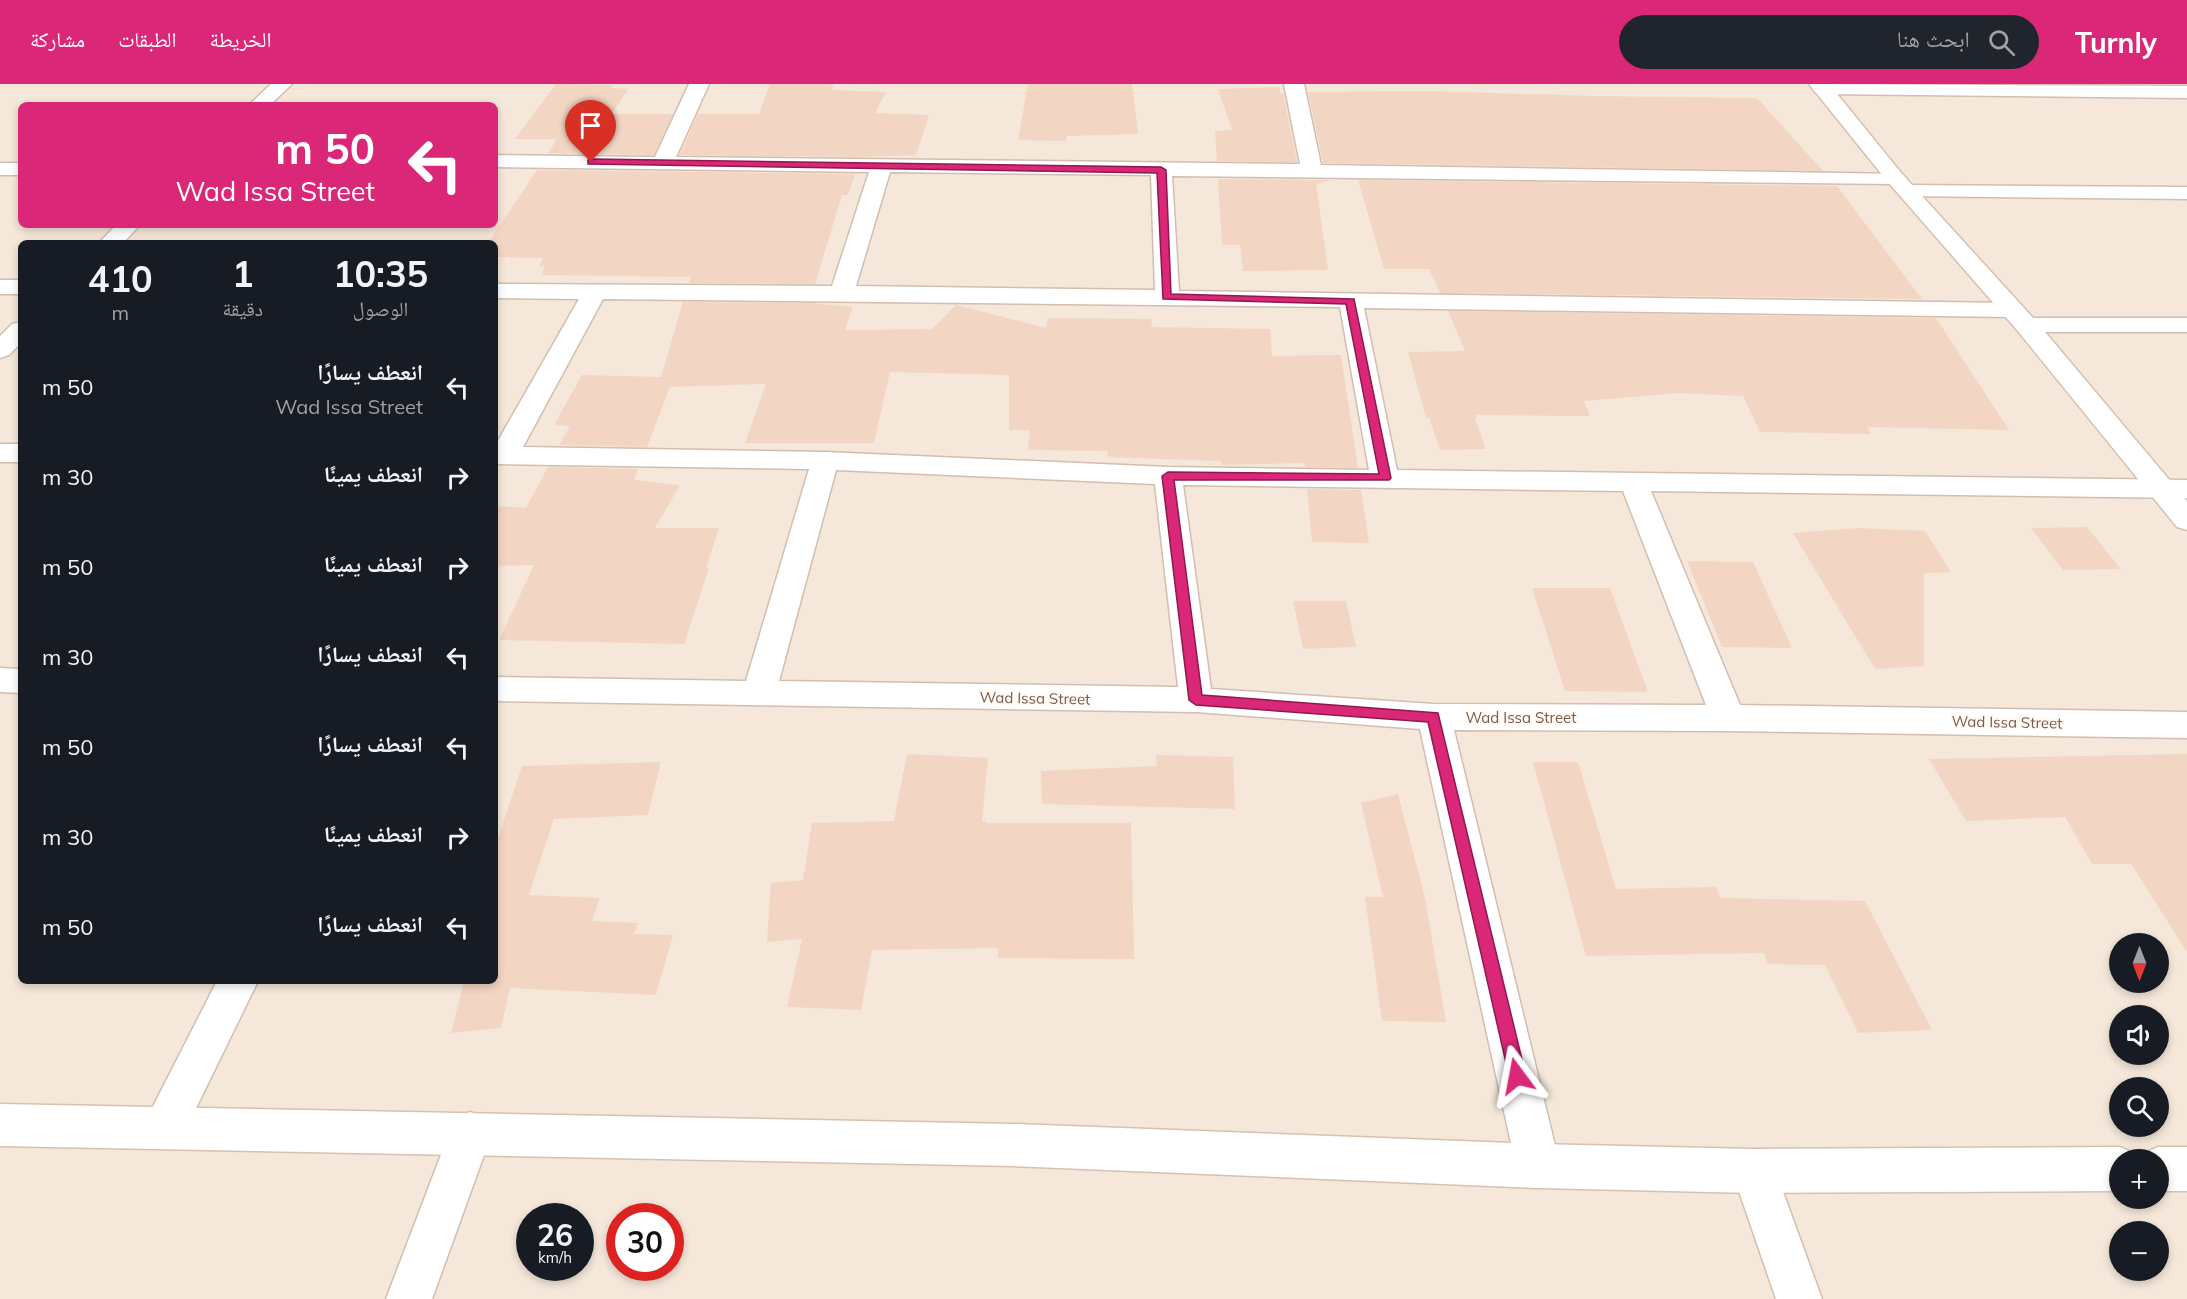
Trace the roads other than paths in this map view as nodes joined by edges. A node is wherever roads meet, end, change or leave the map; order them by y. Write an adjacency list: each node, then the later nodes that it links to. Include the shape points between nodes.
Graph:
1 (282, 84): 6 (street)
2 (699, 84): 8 (street)
3 (1294, 84): 13 (street)
4 (1821, 86): 5 (street); 14 (street)
5 (2187, 92)
6 (262, 102)
7 (498, 161): 8 (street)
8 (663, 162): 9 (street)
9 (882, 164): 12 (street); 22 (street)
10 (0, 169): 11 (street)
11 (18, 169)
12 (1161, 170): 13 (street); 23 (street)
13 (1312, 171): 14 (street)
14 (1902, 185): 15 (street); 25 (street)
15 (2187, 193)
16 (126, 228): 17 (street)
17 (114, 240)
18 (0, 287): 19 (street)
19 (18, 287)
20 (498, 291): 21 (street)
21 (595, 292): 22 (street); 31 (street)
22 (842, 293): 23 (street)
23 (1167, 297): 24 (street)
24 (1351, 301): 25 (street); 34 (street)
25 (2018, 318): 26 (street); 36 (street)
26 (2187, 325)
27 (18, 333): 28 (street)
28 (0, 350)
29 (0, 453): 30 (street)
30 (18, 453)
31 (500, 455): 32 (street)
32 (825, 461): 33 (street); 41 (street)
33 (1168, 476): 34 (street); 42 (street)
34 (1385, 478): 35 (street)
35 (1633, 481): 36 (street); 44 (street)
36 (2174, 489): 37 (street)
37 (2187, 520)
38 (0, 680): 39 (street)
39 (18, 681)
40 (498, 688): 41 (street, Wad Issa Street)
41 (759, 693): 42 (street, Wad Issa Street)
42 (1196, 700): 43 (street, Wad Issa Street)
43 (1434, 717): 44 (street, Wad Issa Street); 50 (street)
44 (1728, 718): 45 (street, Wad Issa Street)
45 (2187, 725)
46 (236, 984): 48 (street)
47 (0, 1125): 48 (street)
48 (164, 1128): 49 (street)
49 (470, 1133): 50 (street, via 1013,1144); 55 (street)
50 (1538, 1166): 54 (street)
51 (2187, 1168): 53 (street)
52 (2109, 1169): 54 (street)
53 (2169, 1169)
54 (1754, 1171): 56 (street)
55 (410, 1299)
56 (1799, 1299)

